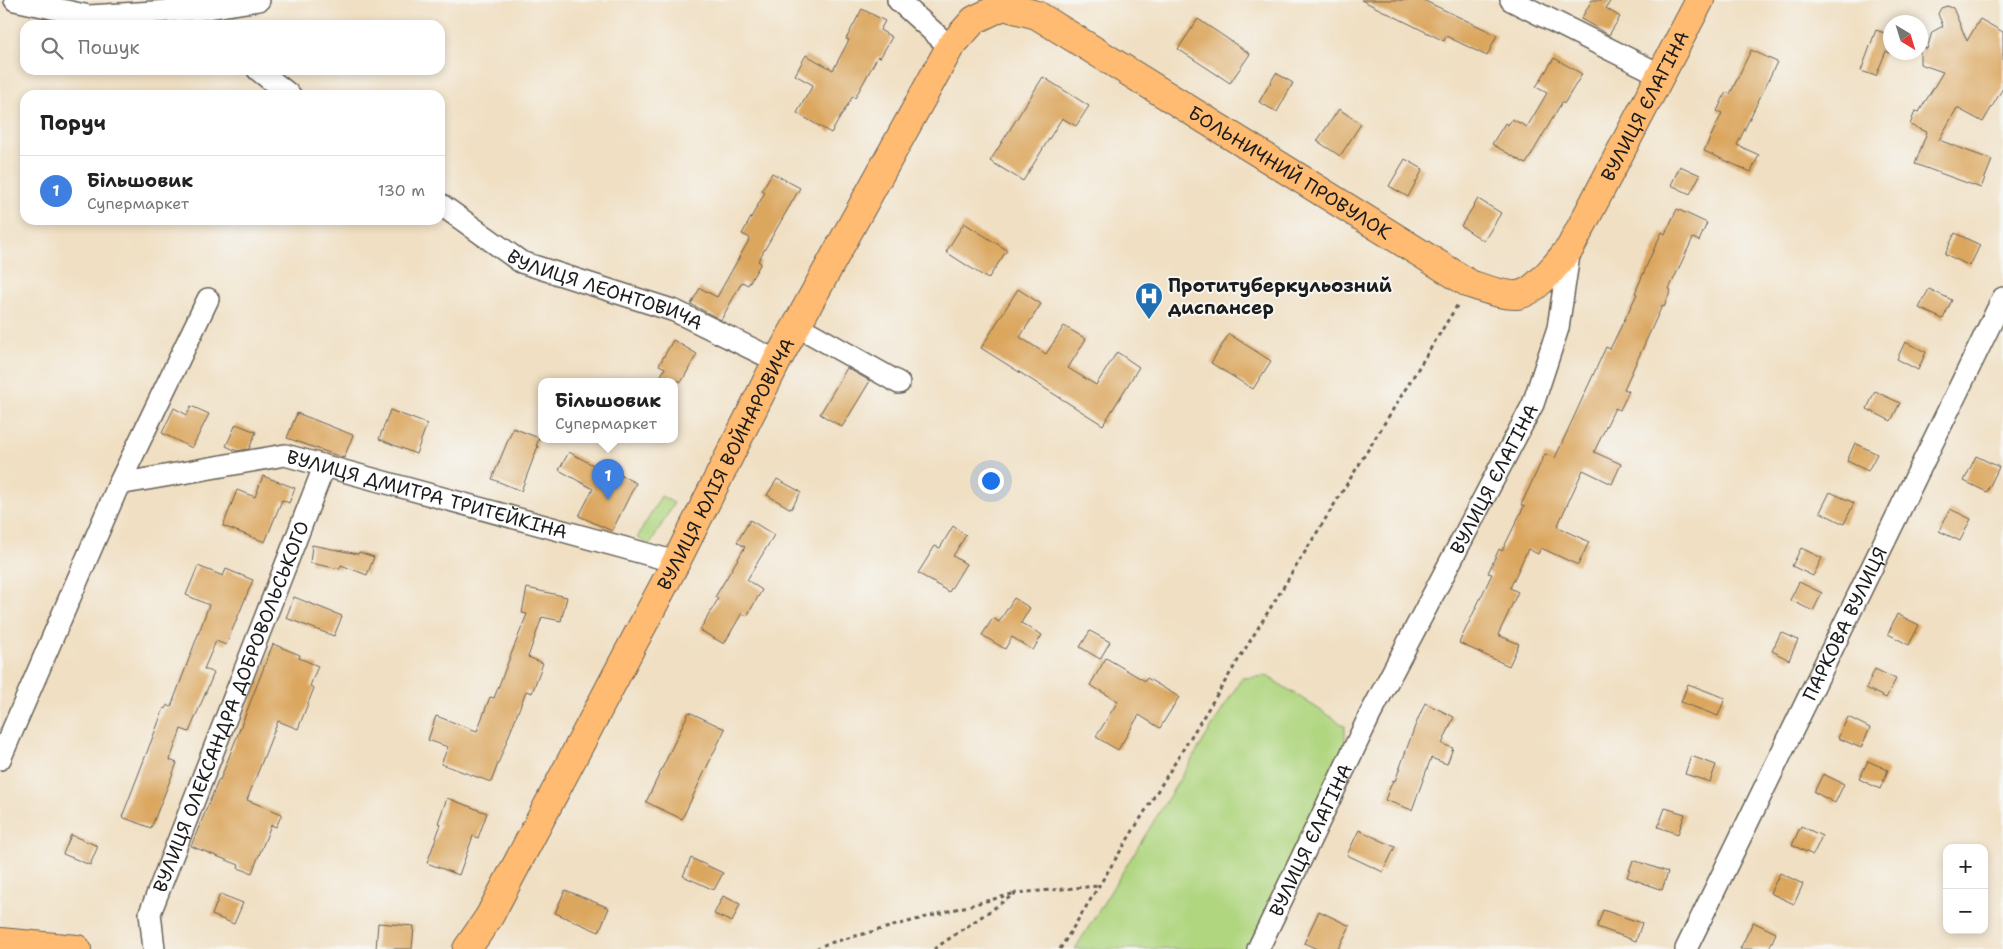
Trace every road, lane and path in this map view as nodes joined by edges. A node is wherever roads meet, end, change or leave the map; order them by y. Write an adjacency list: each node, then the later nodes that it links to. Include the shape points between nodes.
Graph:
1 (14, 0): 7 (street, via 89,16)
2 (259, 0): 7 (street)
3 (898, 0): 9 (street)
4 (1511, 0): 11 (street)
5 (1700, 0): 11 (main road, ВУЛИЦЯ ЄЛАГІНА)
6 (1005, 3): 9 (main road, ВУЛИЦЯ ЮЛІЯ ВОЙНАРОВИЧА, via 974,20); 15 (main road, БОЛЬНИЧНИЙ ПРОВУЛОК, via 1037,15)
7 (202, 9): 8 (street)
8 (212, 20)
9 (950, 47): 18 (main road, ВУЛИЦЯ ЮЛІЯ ВОЙНАРОВИЧА)
10 (264, 75): 12 (street)
11 (1661, 75): 14 (main road, ВУЛИЦЯ ЄЛАГІНА)
12 (284, 90)
13 (445, 208): 19 (street, ВУЛИЦЯ ЛЕОНТОВИЧА, via 521,262 675,311)
14 (1570, 248): 15 (main road, БОЛЬНИЧНИЙ ПРОВУЛОК, via 1543,280 1518,295); 34 (street, ВУЛИЦЯ ЄЛАГІНА, via 1558,328 1533,404 1370,715)
15 (1470, 284): 25 (path)
16 (2003, 298): 35 (street, ПАРКОВА ВУЛИЦЯ)
17 (208, 299): 22 (street)
18 (796, 325): 19 (main road, ВУЛИЦЯ ЮЛІЯ ВОЙНАРОВИЧА); 20 (street)
19 (777, 361): 23 (main road, ВУЛИЦЯ ЮЛІЯ ВОЙНАРОВИЧА)
20 (899, 383)
21 (324, 467): 22 (street, ВУЛИЦЯ ДМИТРА ТРИТЕЙКІНА, via 285,455); 23 (street, ВУЛИЦЯ ДМИТРА ТРИТЕЙКІНА); 29 (street, ВУЛИЦЯ ОЛЕКСАНДРА ДОБРОВОЛЬСЬКОГО, via 150,913)
22 (118, 484): 24 (street)
23 (676, 562): 30 (main road, ВУЛИЦЯ ЮЛІЯ ВОЙНАРОВИЧА, via 489,916)
24 (0, 759)
25 (1098, 886): 26 (path); 33 (path)
26 (1016, 893): 31 (path); 32 (path)
27 (0, 942): 28 (main road)
28 (77, 949)
29 (154, 949)
30 (467, 949)
31 (816, 949)
32 (934, 949)
33 (1060, 949)
34 (1258, 949)
35 (1686, 949)

